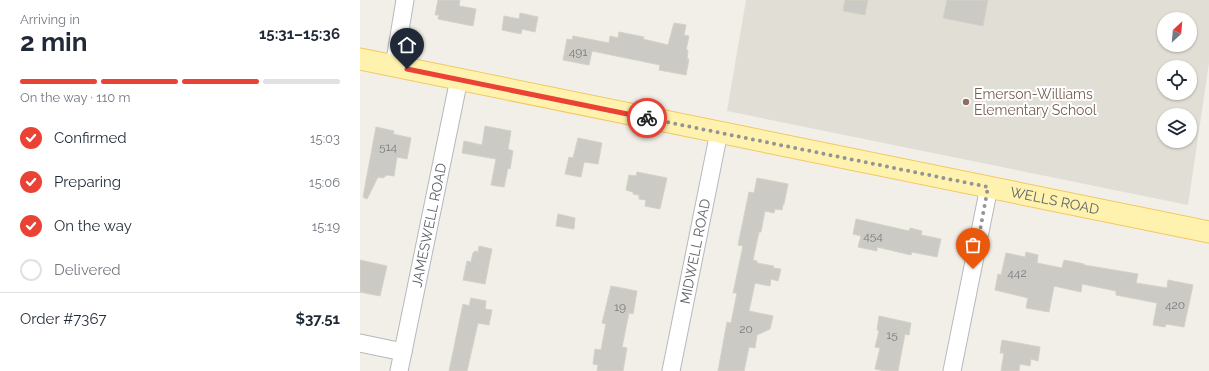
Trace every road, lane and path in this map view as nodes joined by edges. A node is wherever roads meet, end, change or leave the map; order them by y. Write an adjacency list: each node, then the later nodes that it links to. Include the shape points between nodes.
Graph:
1 (405, 0): 3 (street)
2 (360, 59): 3 (main road, WELLS ROAD)
3 (394, 66): 4 (main road, WELLS ROAD)
4 (459, 79): 5 (main road, WELLS ROAD); 9 (street, JAMESWELL ROAD)
5 (719, 132): 6 (main road, WELLS ROAD); 11 (street, MIDWELL ROAD)
6 (988, 187): 7 (main road, WELLS ROAD); 12 (street)
7 (1209, 232)
8 (360, 343): 9 (street)
9 (403, 352): 10 (street, JAMESWELL ROAD)
10 (399, 371)
11 (671, 371)
12 (952, 371)

